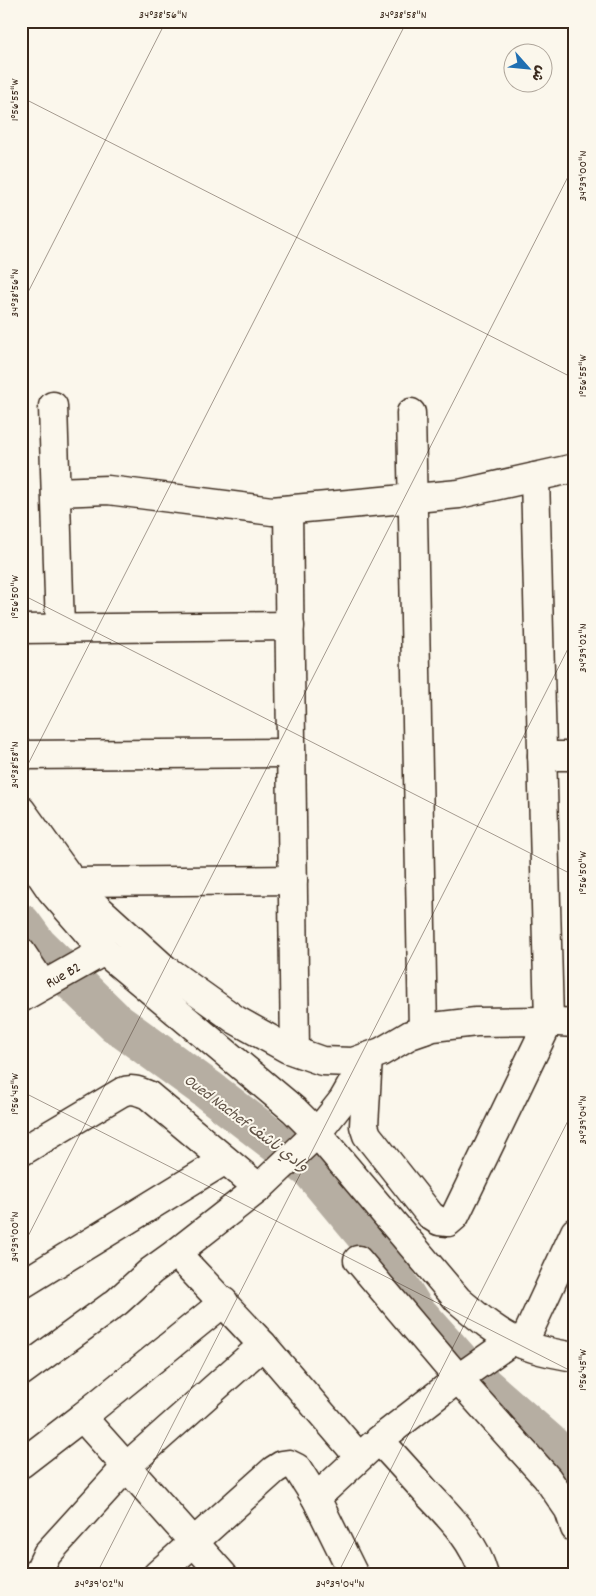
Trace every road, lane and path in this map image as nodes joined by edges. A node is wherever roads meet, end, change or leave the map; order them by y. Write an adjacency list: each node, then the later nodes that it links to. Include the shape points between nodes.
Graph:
1 (53, 406): 5 (street)
2 (410, 413): 6 (street)
3 (575, 468): 4 (street)
4 (535, 477): 6 (street, via 459,494); 13 (street)
5 (56, 492): 7 (street, via 108,490 256,510); 9 (street)
6 (412, 498): 7 (street); 23 (street)
7 (288, 510): 8 (street)
8 (290, 626): 9 (street); 11 (street)
9 (60, 628): 10 (street)
10 (21, 629)
11 (292, 753): 12 (street); 17 (street)
12 (21, 755)
13 (542, 756): 14 (street); 22 (street)
14 (575, 756)
15 (21, 810): 18 (street)
16 (21, 846): 19 (street, via 51,890)
17 (293, 880): 18 (street); 24 (street)
18 (72, 882): 24 (street, via 166,970 236,1020)
19 (104, 951): 21 (street, Rue B2); 26 (street, via 294,1110)
20 (21, 952): 21 (street)
21 (32, 991)
22 (562, 1022): 23 (street, via 476,1022); 25 (street, via 455,1216 448,1222 431,1216 368,1135 364,1126)
23 (423, 1030): 25 (street)
24 (295, 1052): 25 (street, via 322,1061 353,1062)
25 (368, 1057): 26 (street)
26 (317, 1134): 29 (street); 35 (street, via 458,1300 485,1323)
27 (21, 1152): 28 (street, via 129,1090 148,1095)
28 (225, 1160): 29 (street); 33 (street)
29 (258, 1188): 31 (street)
30 (575, 1232): 35 (street)
31 (176, 1253): 34 (street); 38 (street, via 117,1302)
32 (358, 1260): 39 (street)
33 (21, 1286)
34 (224, 1302): 36 (street); 40 (street)
35 (518, 1342): 37 (street); 39 (street)
36 (263, 1345): 42 (street); 44 (street)
37 (575, 1357)
38 (21, 1372)
39 (459, 1378): 41 (street); 46 (street, via 547,1478 568,1510)
40 (82, 1417): 43 (street); 44 (street)
41 (379, 1440): 42 (street); 52 (street, via 467,1539 478,1556)
42 (359, 1457): 45 (street)
43 (21, 1464)
44 (127, 1466): 47 (street); 48 (street, via 47,1554)
45 (316, 1498): 47 (street, via 297,1468 282,1465); 51 (street)
46 (575, 1528)
47 (194, 1542): 49 (street); 50 (street)
48 (37, 1575)
49 (157, 1575)
50 (224, 1575)
51 (354, 1575)
52 (484, 1575)

